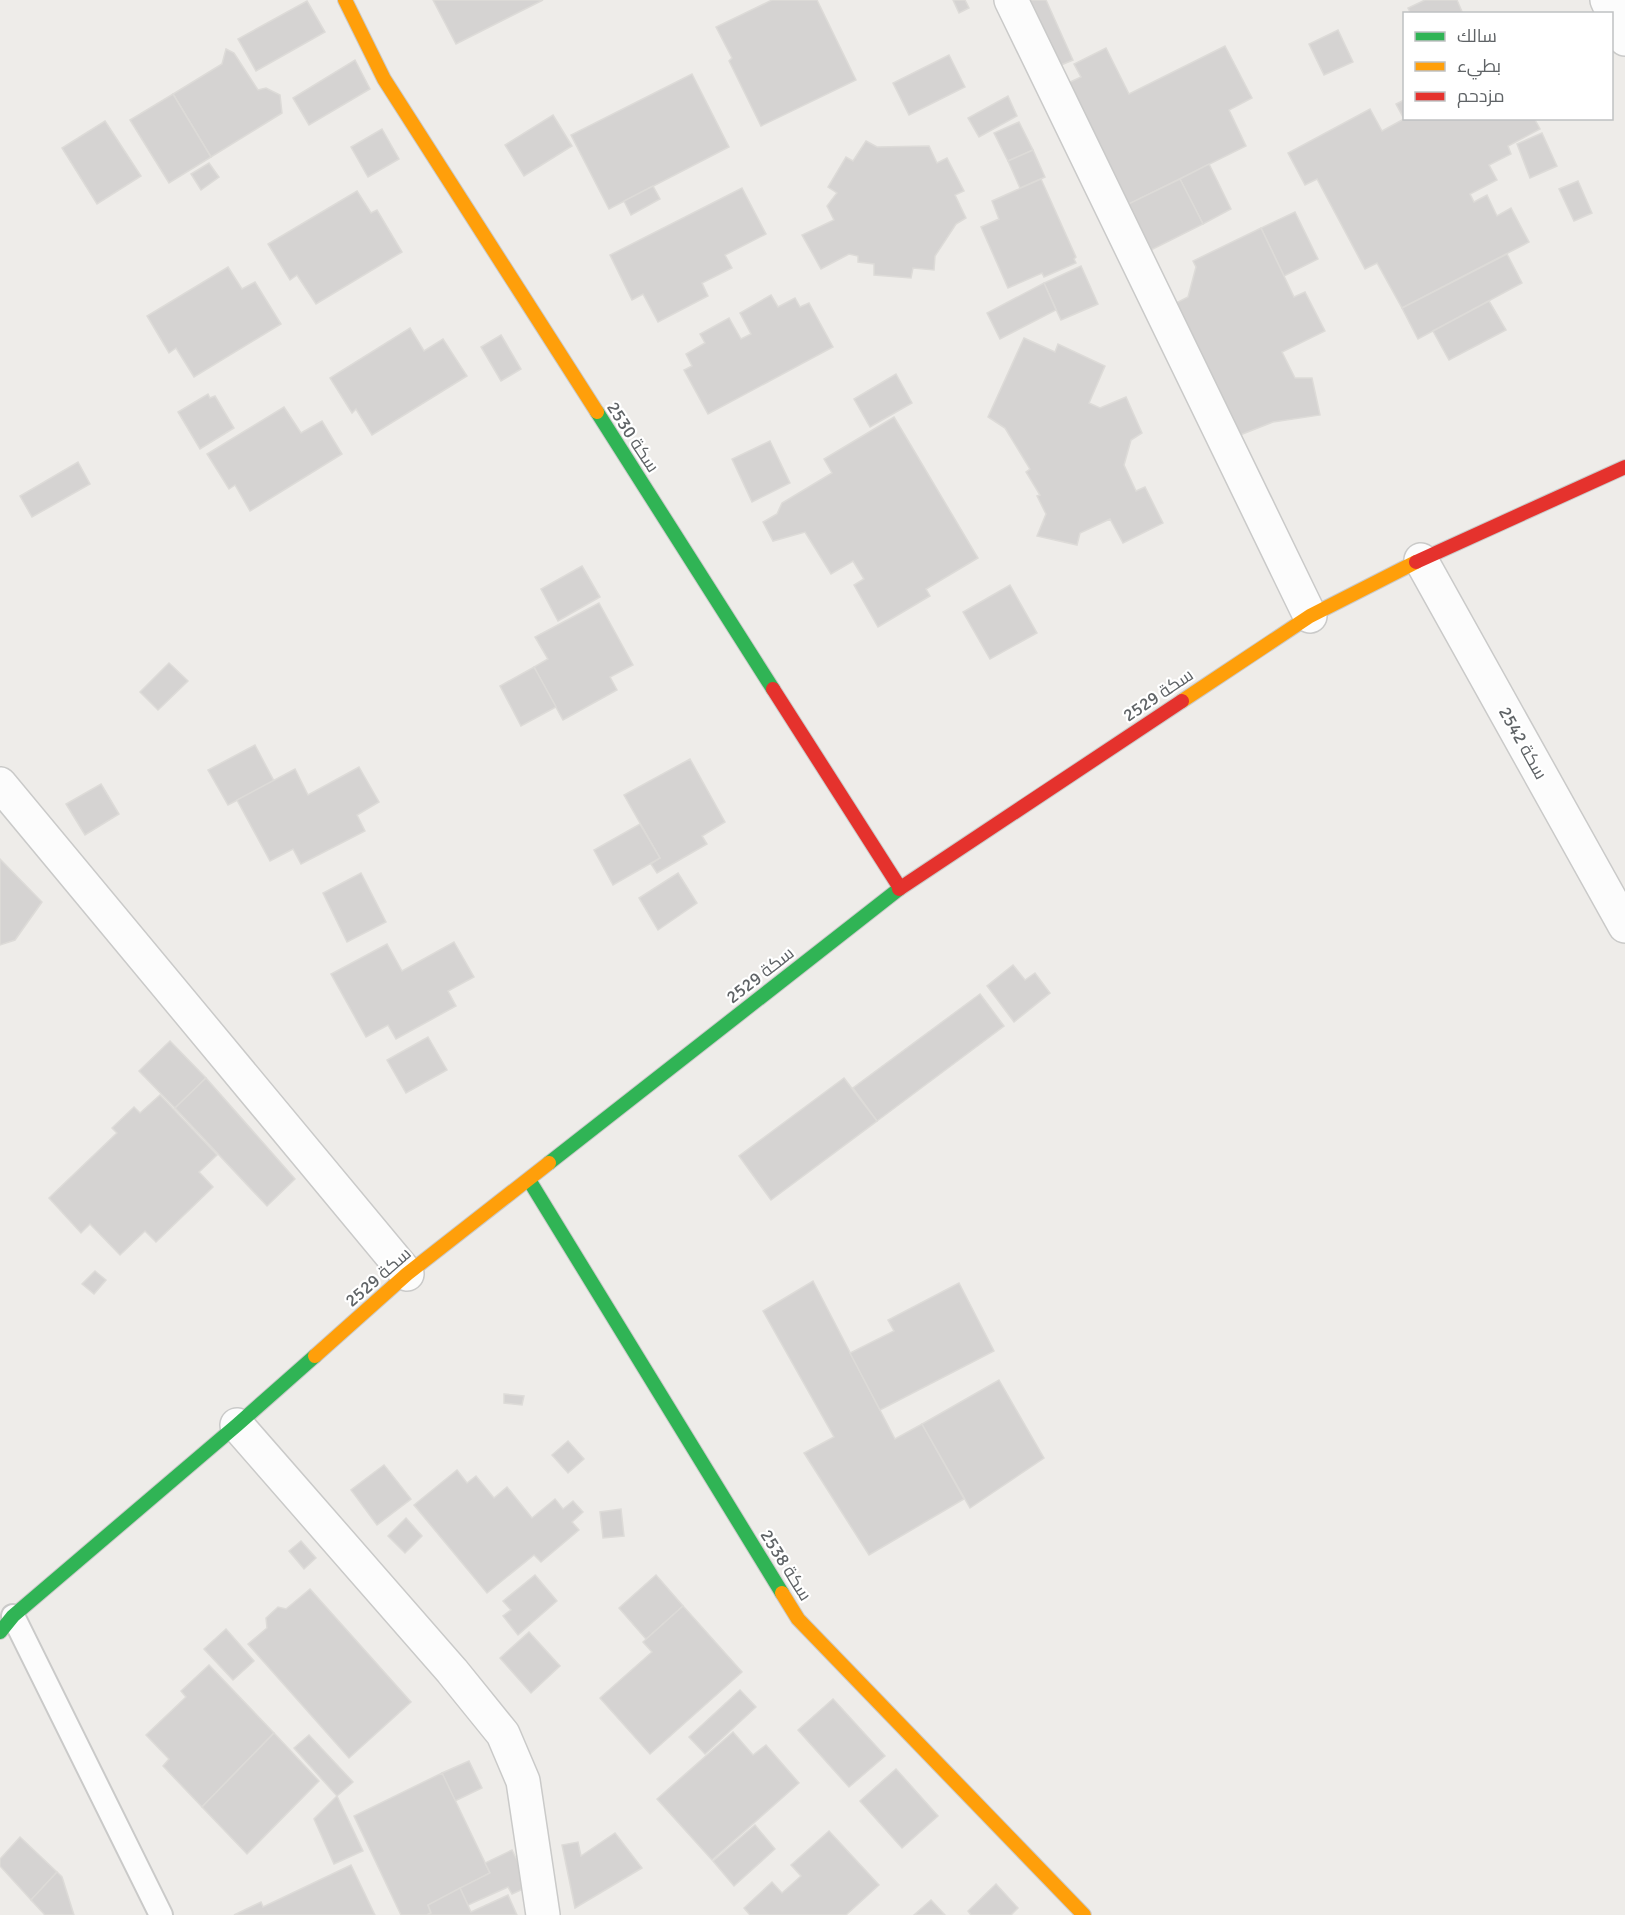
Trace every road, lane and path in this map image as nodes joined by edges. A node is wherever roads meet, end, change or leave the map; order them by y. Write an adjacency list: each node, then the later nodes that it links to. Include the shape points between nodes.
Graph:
1 (345, 0): 9 (street, سكة 2530, via 384,79)
2 (1011, 0): 7 (street)
3 (1613, 14): 4 (street)
4 (1625, 39)
5 (1625, 467): 6 (street, سكة 2529)
6 (1421, 560): 7 (street, سكة 2529); 10 (street, سكة 2542)
7 (1310, 616): 9 (street, سكة 2529)
8 (0, 784): 12 (street)
9 (900, 888): 11 (street, سكة 2529)
10 (1625, 926)
11 (529, 1180): 12 (street, سكة 2529); 17 (street, سكة 2538, via 798,1619)
12 (407, 1274): 13 (street, سكة 2529)
13 (237, 1425): 14 (street, سكة 2529); 16 (street, via 503,1734 523,1781)
14 (4, 1618): 15 (lane)
15 (161, 1915)
16 (543, 1915)
17 (1084, 1915)

